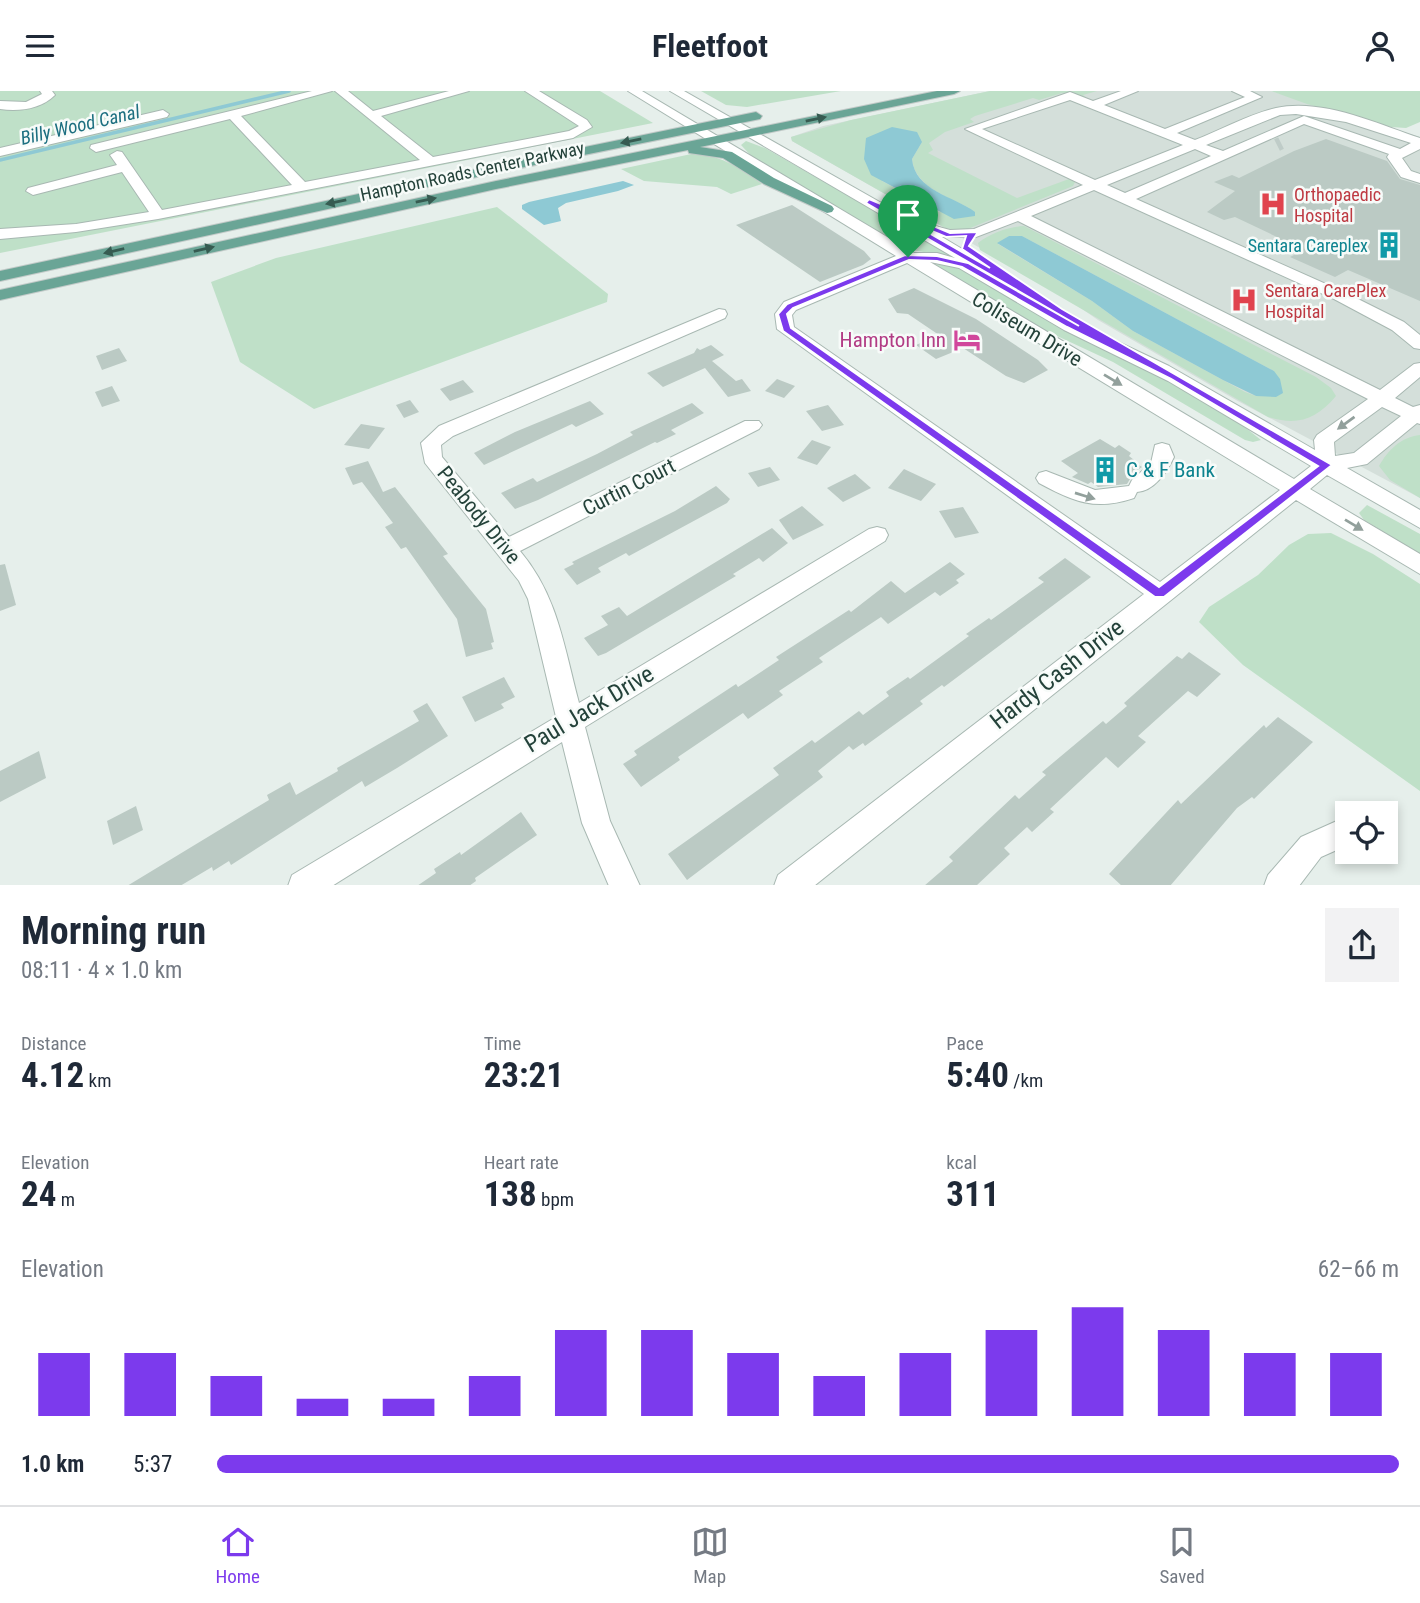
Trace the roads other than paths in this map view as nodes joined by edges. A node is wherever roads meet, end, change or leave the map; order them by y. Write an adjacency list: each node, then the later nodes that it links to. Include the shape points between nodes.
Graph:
1 (326, 91): 16 (street)
2 (341, 91): 17 (street)
3 (463, 91): 17 (street)
4 (531, 91): 31 (street, via 586,127 573,134)
5 (634, 91): 20 (street, Coliseum Drive)
6 (676, 91): 19 (street, Coliseum Drive)
7 (954, 91): 22 (main road, Hampton Roads Center Parkway, one-way to 7)
8 (1132, 91): 13 (street)
9 (1238, 91): 23 (street, via 1256,97)
10 (51, 92): 12 (street, via 35,103)
11 (1271, 99): 18 (street); 24 (street); 27 (street)
12 (0, 105)
13 (1092, 105): 23 (street); 35 (street, via 1070,96 971,129)
14 (775, 112): 19 (main road, Hampton Roads Center Parkway)
15 (163, 114): 28 (street)
16 (232, 114): 32 (street, via 103,147); 36 (street)
17 (371, 115): 31 (street)
18 (1304, 120): 29 (street); 30 (street, via 1278,140 1247,144)
19 (730, 121): 20 (main road, Hampton Roads Center Parkway); 22 (street, Coliseum Drive)
20 (698, 128): 25 (street, Coliseum Drive); 46 (main road, Hampton Roads Center Parkway, one-way to 46)
21 (1420, 130): 24 (street)
22 (749, 132): 25 (main road, Hampton Roads Center Parkway); 39 (street, Coliseum Drive)
23 (1166, 133): 27 (street)
24 (1405, 137): 26 (street)
25 (716, 139): 34 (main road, Hampton Roads Center Parkway); 40 (street, Coliseum Drive)
26 (1420, 143): 29 (street)
27 (1195, 144): 30 (street); 35 (street)
28 (0, 152)
29 (1401, 154): 33 (street, via 1394,157 1406,174)
30 (1223, 156): 38 (street)
31 (431, 162): 36 (street)
32 (125, 167): 37 (street); 41 (street)
33 (1420, 179)
34 (495, 185): 40 (main road, via 705,150 727,155); 48 (main road, Hampton Roads Center Parkway, one-way to 34)
35 (1096, 185): 38 (street); 42 (street)
36 (302, 187): 41 (street)
37 (33, 191)
38 (1126, 198): 52 (street, via 1374,313)
39 (869, 202): 43 (street, via 949,235); 49 (street, Coliseum Drive)
40 (827, 209): 45 (street, Coliseum Drive)
41 (158, 215): 44 (street)
42 (1019, 216): 43 (street); 55 (street)
43 (976, 233): 49 (street, via 965,247)
44 (1, 234)
45 (908, 257): 47 (street, Coliseum Drive); 51 (street, via 790,306 784,309); 54 (street, via 965,265 1070,325)
46 (0, 274)
47 (938, 275): 51 (street, via 890,274); 61 (street, Coliseum Drive, one-way to 61)
48 (0, 297)
49 (1059, 311): 54 (street, Coliseum Drive)
50 (719, 314): 64 (street, Peabody Drive, via 446,431 431,443 432,458)
51 (786, 318): 66 (street, via 786,329 792,334)
52 (1420, 344)
53 (1420, 368): 55 (street)
54 (1175, 377): 59 (street, Coliseum Drive)
55 (1381, 398): 56 (street); 59 (street, one-way to 59, via 1324,440)
56 (1418, 415): 59 (street, via 1360,459)
57 (752, 425): 64 (street, Curtin Court)
58 (1162, 450): 60 (street, one-way to 58, via 1092,499 1109,501 1133,489 1159,467)
59 (1326, 465): 61 (street, Hardy Cash Drive); 62 (street, Coliseum Drive)
60 (1046, 478)
61 (1295, 489): 65 (street, Coliseum Drive, one-way to 65); 66 (street, Hardy Cash Drive)
62 (1420, 520)
63 (877, 535): 67 (street, Paul Jack Drive)
64 (506, 548): 67 (street, Peabody Drive, via 540,599)
65 (1420, 565)
66 (1159, 593): 71 (street, Hardy Cash Drive)
67 (570, 721): 69 (street, Paul Jack Drive); 70 (street, Peabody Drive, via 596,823)
68 (1335, 836): 72 (street, via 1311,847)
69 (303, 885)
70 (625, 885)
71 (789, 885)
72 (1279, 885)

